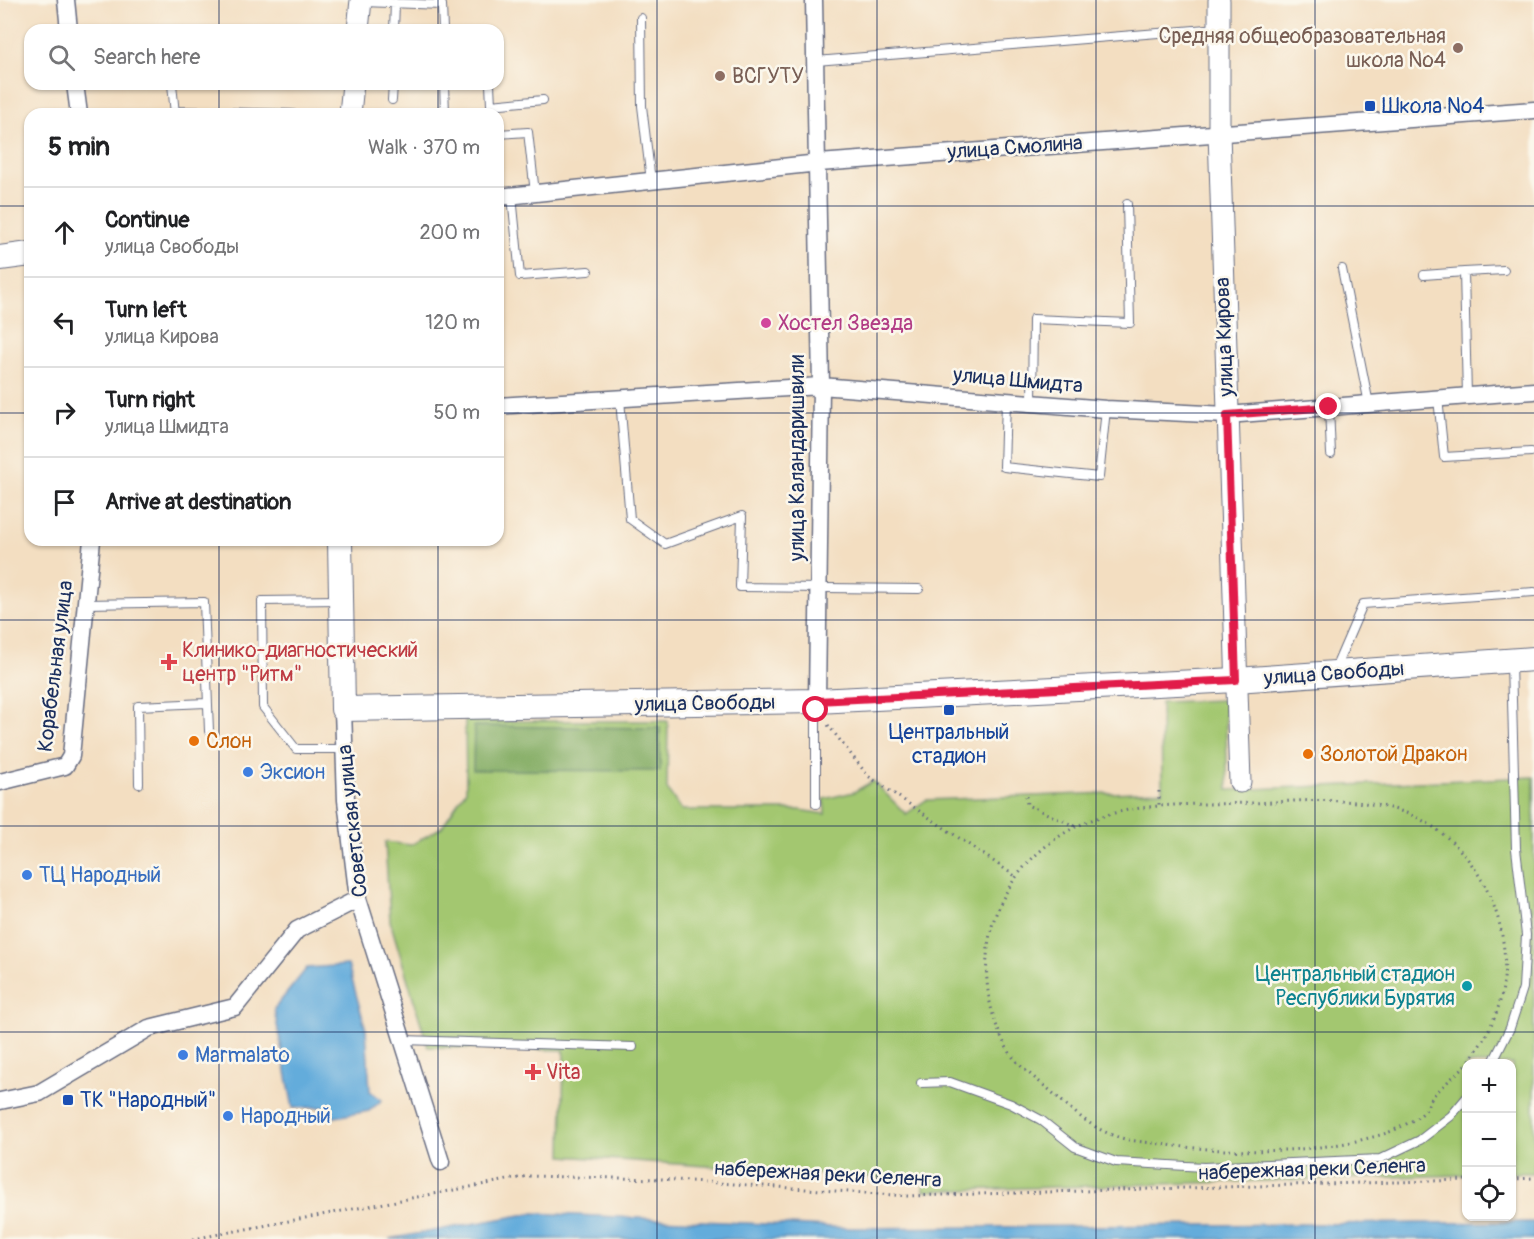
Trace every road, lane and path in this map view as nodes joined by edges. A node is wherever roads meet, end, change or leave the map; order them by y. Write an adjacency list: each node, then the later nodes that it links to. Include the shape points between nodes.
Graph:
1 (66, 0): 7 (street)
2 (814, 0): 12 (street, улица Каландаришвили)
3 (1219, 0): 11 (street, улица Кирова)
4 (361, 1): 5 (lane); 8 (street)
5 (395, 3): 9 (lane); 10 (lane, via 442,5)
6 (641, 18): 29 (lane, via 642,106)
7 (68, 24)
8 (359, 24)
9 (394, 24)
10 (443, 24)
11 (1219, 28): 12 (lane); 26 (street, улица Кирова)
12 (816, 61): 28 (street, улица Каландаришвили)
13 (76, 90): 21 (street)
14 (173, 90): 22 (lane)
15 (352, 90): 23 (street)
16 (393, 90): 19 (lane)
17 (444, 90): 24 (lane)
18 (490, 90): 20 (lane, via 491,105)
19 (392, 100)
20 (543, 100)
21 (78, 108)
22 (175, 108)
23 (351, 108)
24 (445, 108)
25 (1534, 110): 26 (street, улица Смолина)
26 (1218, 132): 28 (street, улица Смолина); 53 (street, улица Кирова)
27 (504, 134): 30 (lane, via 528,132)
28 (819, 163): 29 (street, улица Смолина); 42 (street, улица Каландаришвили)
29 (651, 181): 30 (street, улица Смолина)
30 (535, 193): 31 (street, улица Смолина)
31 (505, 196): 39 (lane, via 520,276)
32 (1126, 204): 48 (lane, via 1130,323 1033,319)
33 (24, 239): 34 (main road)
34 (0, 242)
35 (24, 255): 36 (main road)
36 (0, 258)
37 (1342, 269): 49 (lane)
38 (1504, 270): 40 (lane)
39 (588, 271)
40 (1464, 272): 41 (lane); 44 (lane)
41 (1424, 275)
42 (821, 386): 46 (street, улица Шмидта); 47 (street, улица Шмидта); 58 (street, улица Каландаришвили)
43 (1534, 391): 44 (street, улица Шмидта)
44 (1467, 396): 45 (street, улица Шмидта)
45 (1438, 398): 49 (street, улица Шмидта); 54 (lane, via 1444,457)
46 (620, 399): 50 (street, улица Шмидта); 58 (lane, via 630,519 665,544 742,516 740,587)
47 (1006, 401): 48 (street, улица Шмидта); 52 (lane, via 1004,467 1099,477)
48 (1032, 404): 52 (street, улица Шмидта)
49 (1369, 404): 51 (street, улица Шмидта)
50 (504, 406)
51 (1329, 407): 53 (street, улица Шмидта); 55 (lane)
52 (1106, 410): 53 (street, улица Шмидта)
53 (1227, 415): 65 (street, улица Кирова)
54 (1531, 452)
55 (1330, 454)
56 (91, 546): 62 (street, Корабельная улица)
57 (340, 546): 61 (main road, Советская улица)
58 (818, 588): 59 (lane); 67 (street, улица Каландаришвили)
59 (919, 589)
60 (1534, 592): 64 (lane, via 1363,604)
61 (340, 600): 68 (main road, Советская улица); 70 (lane, via 262,601 263,707 296,749)
62 (86, 604): 66 (lane, via 204,602); 71 (street, Корабельная улица, via 71,756 65,766)
63 (1522, 659): 64 (main road, улица Свободы); 84 (lane, via 1516,849 1526,935 1523,988)
64 (1334, 673): 65 (main road, улица Свободы)
65 (1236, 680): 67 (main road, улица Свободы); 72 (street, улица Кирова)
66 (206, 703): 69 (lane); 73 (lane, via 138,706)
67 (816, 705): 68 (main road, улица Свободы); 76 (lane); 79 (path, via 868,776)
68 (343, 709): 70 (street, Советская улица)
69 (209, 731)
70 (344, 749): 80 (street, Советская улица)
71 (0, 782)
72 (1240, 783)
73 (139, 784)
74 (1159, 791): 77 (path)
75 (1026, 796): 78 (path, via 1027,805)
76 (816, 804)
77 (1160, 807): 78 (path, via 1093,817); 83 (path, via 1350,800 1409,814 1443,833 1470,860 1490,894 1501,932 1504,971 1499,1005 1486,1036)
78 (1075, 826): 79 (path, via 1042,847)
79 (1015, 877): 85 (path, via 991,924 986,964 992,1014 1013,1057 1083,1121 1124,1139 1255,1151 1326,1145 1389,1132 1423,1112 1432,1097)
80 (358, 899): 81 (street, Советская улица); 87 (street, via 297,930 235,1007 148,1028 39,1093)
81 (403, 1040): 82 (lane); 89 (street, Советская улица)
82 (633, 1047)
83 (1470, 1059)
84 (1494, 1059)
85 (1462, 1069)
86 (921, 1083): 88 (lane, via 950,1082 1011,1104 1041,1120 1076,1147 1116,1162 1204,1167 1380,1159 1420,1140)
87 (0, 1101)
88 (1462, 1104)
89 (441, 1162)
90 (1534, 1178): 91 (path)
91 (1516, 1179)
92 (1462, 1180): 93 (path, набережная реки Селенга, via 908,1196 660,1179 529,1176)
93 (193, 1239)

